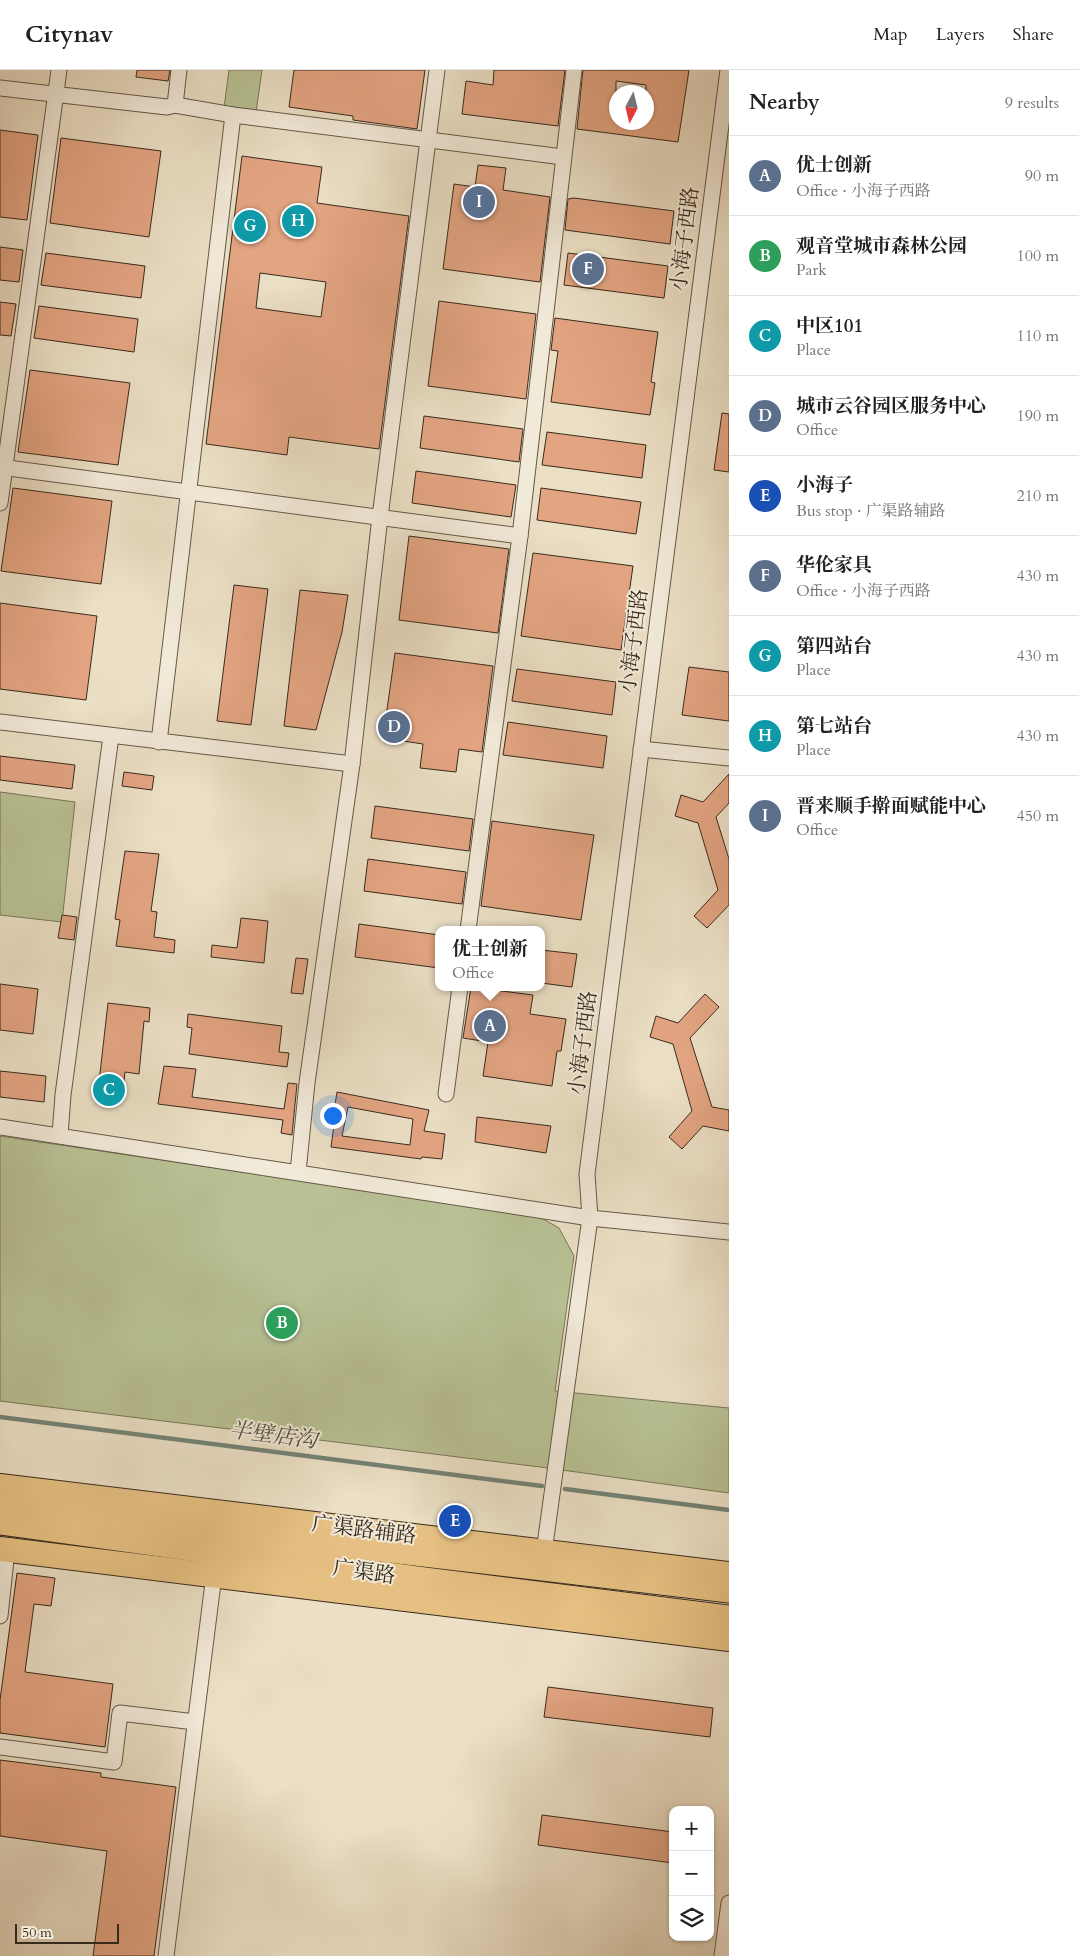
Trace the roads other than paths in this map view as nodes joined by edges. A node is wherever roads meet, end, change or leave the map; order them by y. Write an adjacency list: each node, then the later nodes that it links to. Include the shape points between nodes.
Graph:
1 (59, 70): 7 (street)
2 (179, 70): 8 (street)
3 (437, 70): 10 (street)
4 (574, 70): 11 (street)
5 (728, 70): 20 (street, 小海子西路)
6 (0, 88): 7 (street)
7 (55, 96): 8 (street, via 167,107); 12 (street)
8 (175, 105): 9 (street)
9 (233, 115): 10 (street); 13 (street)
10 (427, 141): 11 (street); 15 (street)
11 (563, 157): 16 (street)
12 (2, 467): 13 (street); 14 (street)
13 (188, 493): 15 (street); 19 (street)
14 (0, 503)
15 (380, 517): 16 (street); 22 (street)
16 (520, 536): 23 (street)
17 (0, 722): 18 (street)
18 (111, 736): 19 (street); 27 (street)
19 (159, 742): 22 (street)
20 (642, 749): 21 (street); 29 (street, 小海子西路, via 587,1174)
21 (729, 758)
22 (352, 764): 28 (street, via 307,1083)
23 (469, 926)
24 (459, 991): 25 (street)
25 (446, 1094)
26 (0, 1127): 27 (street)
27 (60, 1136): 28 (street)
28 (298, 1172): 29 (street)
29 (590, 1218): 30 (street); 35 (street, 小海子西路)
30 (729, 1232)
31 (0, 1486): 35 (main road, 广渠路辅路)
32 (0, 1500): 38 (highway, 广渠路)
33 (0, 1522): 40 (highway, 广渠路)
34 (4, 1550): 37 (main road, 广渠路); 39 (street)
35 (544, 1552): 36 (main road, 广渠路辅路)
36 (729, 1574)
37 (214, 1575): 41 (main road, 广渠路); 42 (street)
38 (729, 1590)
39 (0, 1616)
40 (729, 1618)
41 (729, 1639)
42 (195, 1722): 43 (street, via 120,1713 114,1762); 45 (street)
43 (0, 1747)
44 (729, 1903): 46 (street)
45 (166, 1956)
46 (722, 1956)

